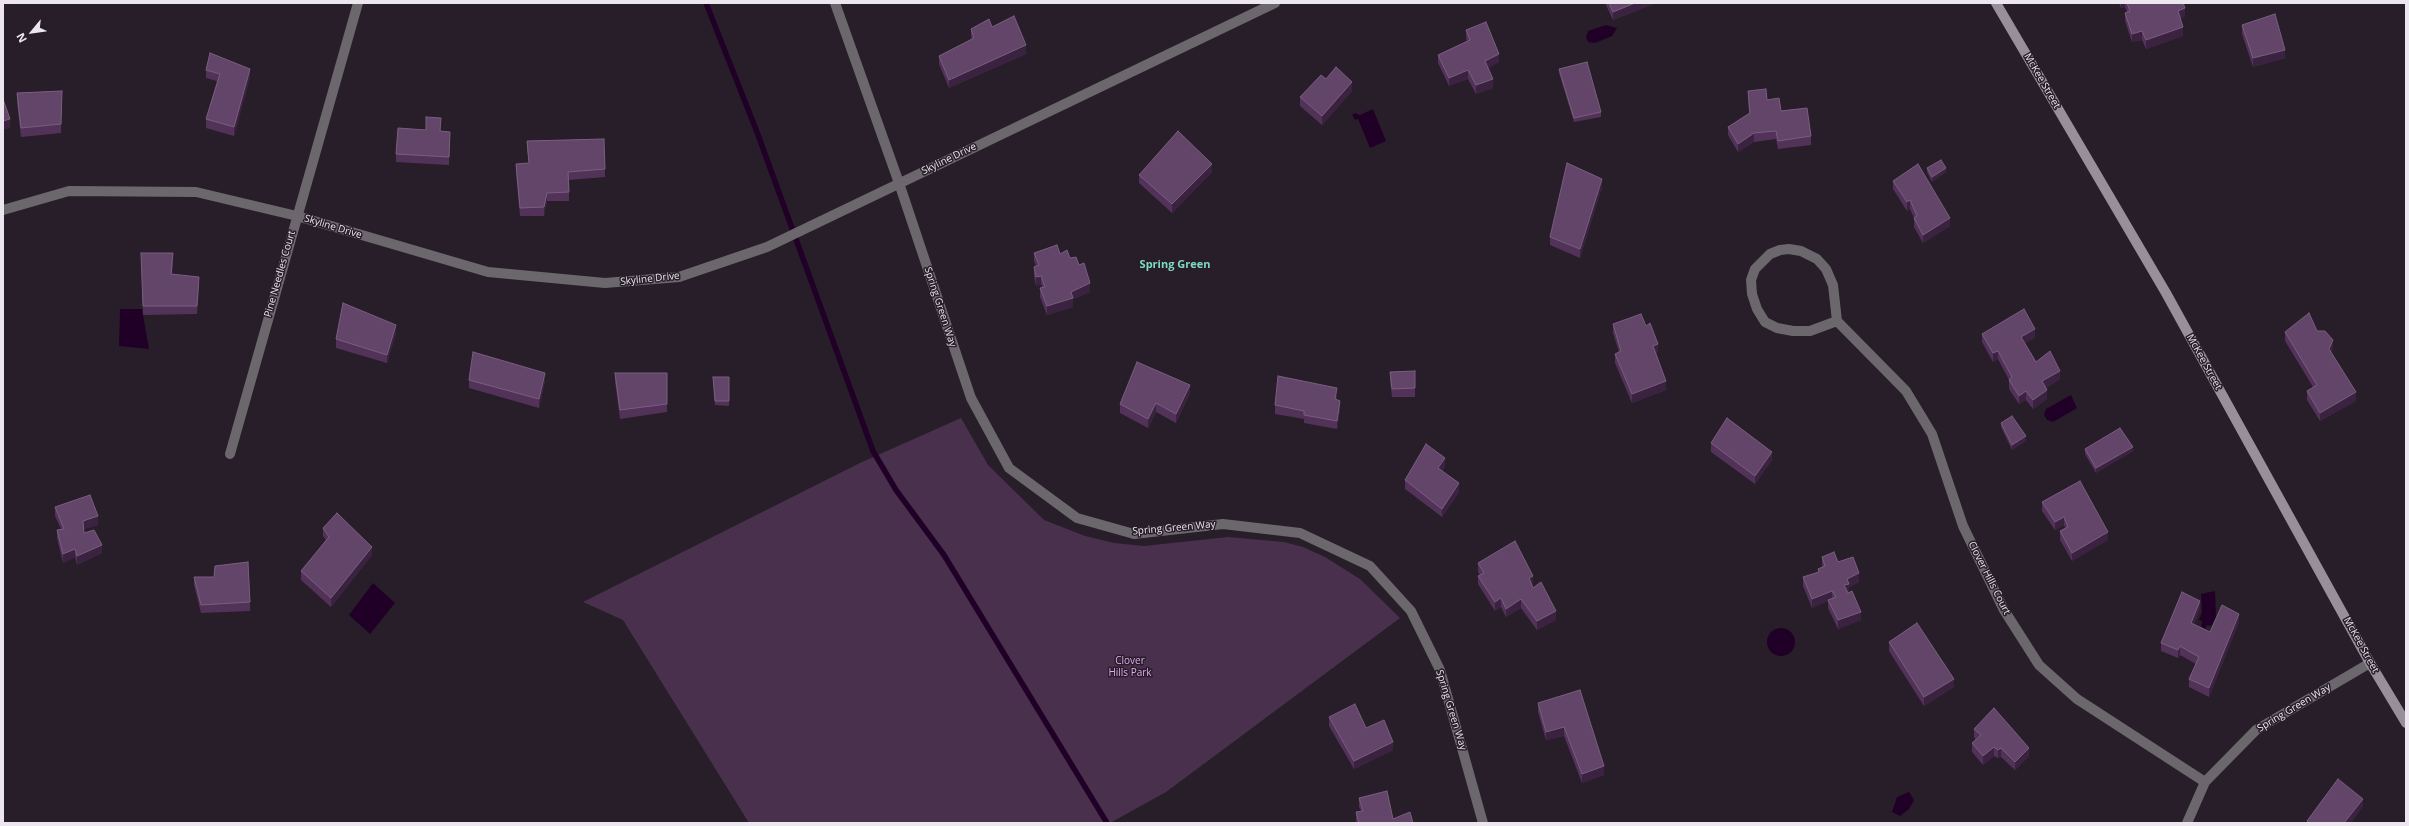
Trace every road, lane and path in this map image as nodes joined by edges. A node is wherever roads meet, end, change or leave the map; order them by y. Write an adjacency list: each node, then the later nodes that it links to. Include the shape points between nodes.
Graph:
1 (358, 3): 7 (street, Pine Needles Court)
2 (835, 3): 5 (street, Spring Green Way)
3 (1275, 3): 5 (street, Skyline Drive)
4 (1996, 3): 10 (street, McKee Street, via 2166,293)
5 (899, 183): 7 (street, Skyline Drive, via 767,247 679,277 604,283 488,272); 13 (street, Spring Green Way, via 971,398 1009,468 1077,518 1134,534 1223,524 1300,533 1370,566 1411,611 1440,670)
6 (3, 210): 7 (street, Skyline Drive, via 69,191 196,192)
7 (297, 216): 9 (street, Pine Needles Court)
8 (1836, 321): 8 (street, via 1834,285 1817,258 1802,251 1780,250 1770,254 1755,269 1751,280 1752,294 1765,322 1777,328 1810,331); 12 (street, Clover Hills Court, via 1906,391 1932,434 1962,526 2004,610 2039,664 2077,699)
9 (230, 454)
10 (2370, 663): 11 (street, McKee Street); 12 (street, Spring Green Way, via 2256,730)
11 (2406, 723)
12 (2205, 782): 14 (street, Spring Green Way)
13 (1483, 823)
14 (2187, 823)

